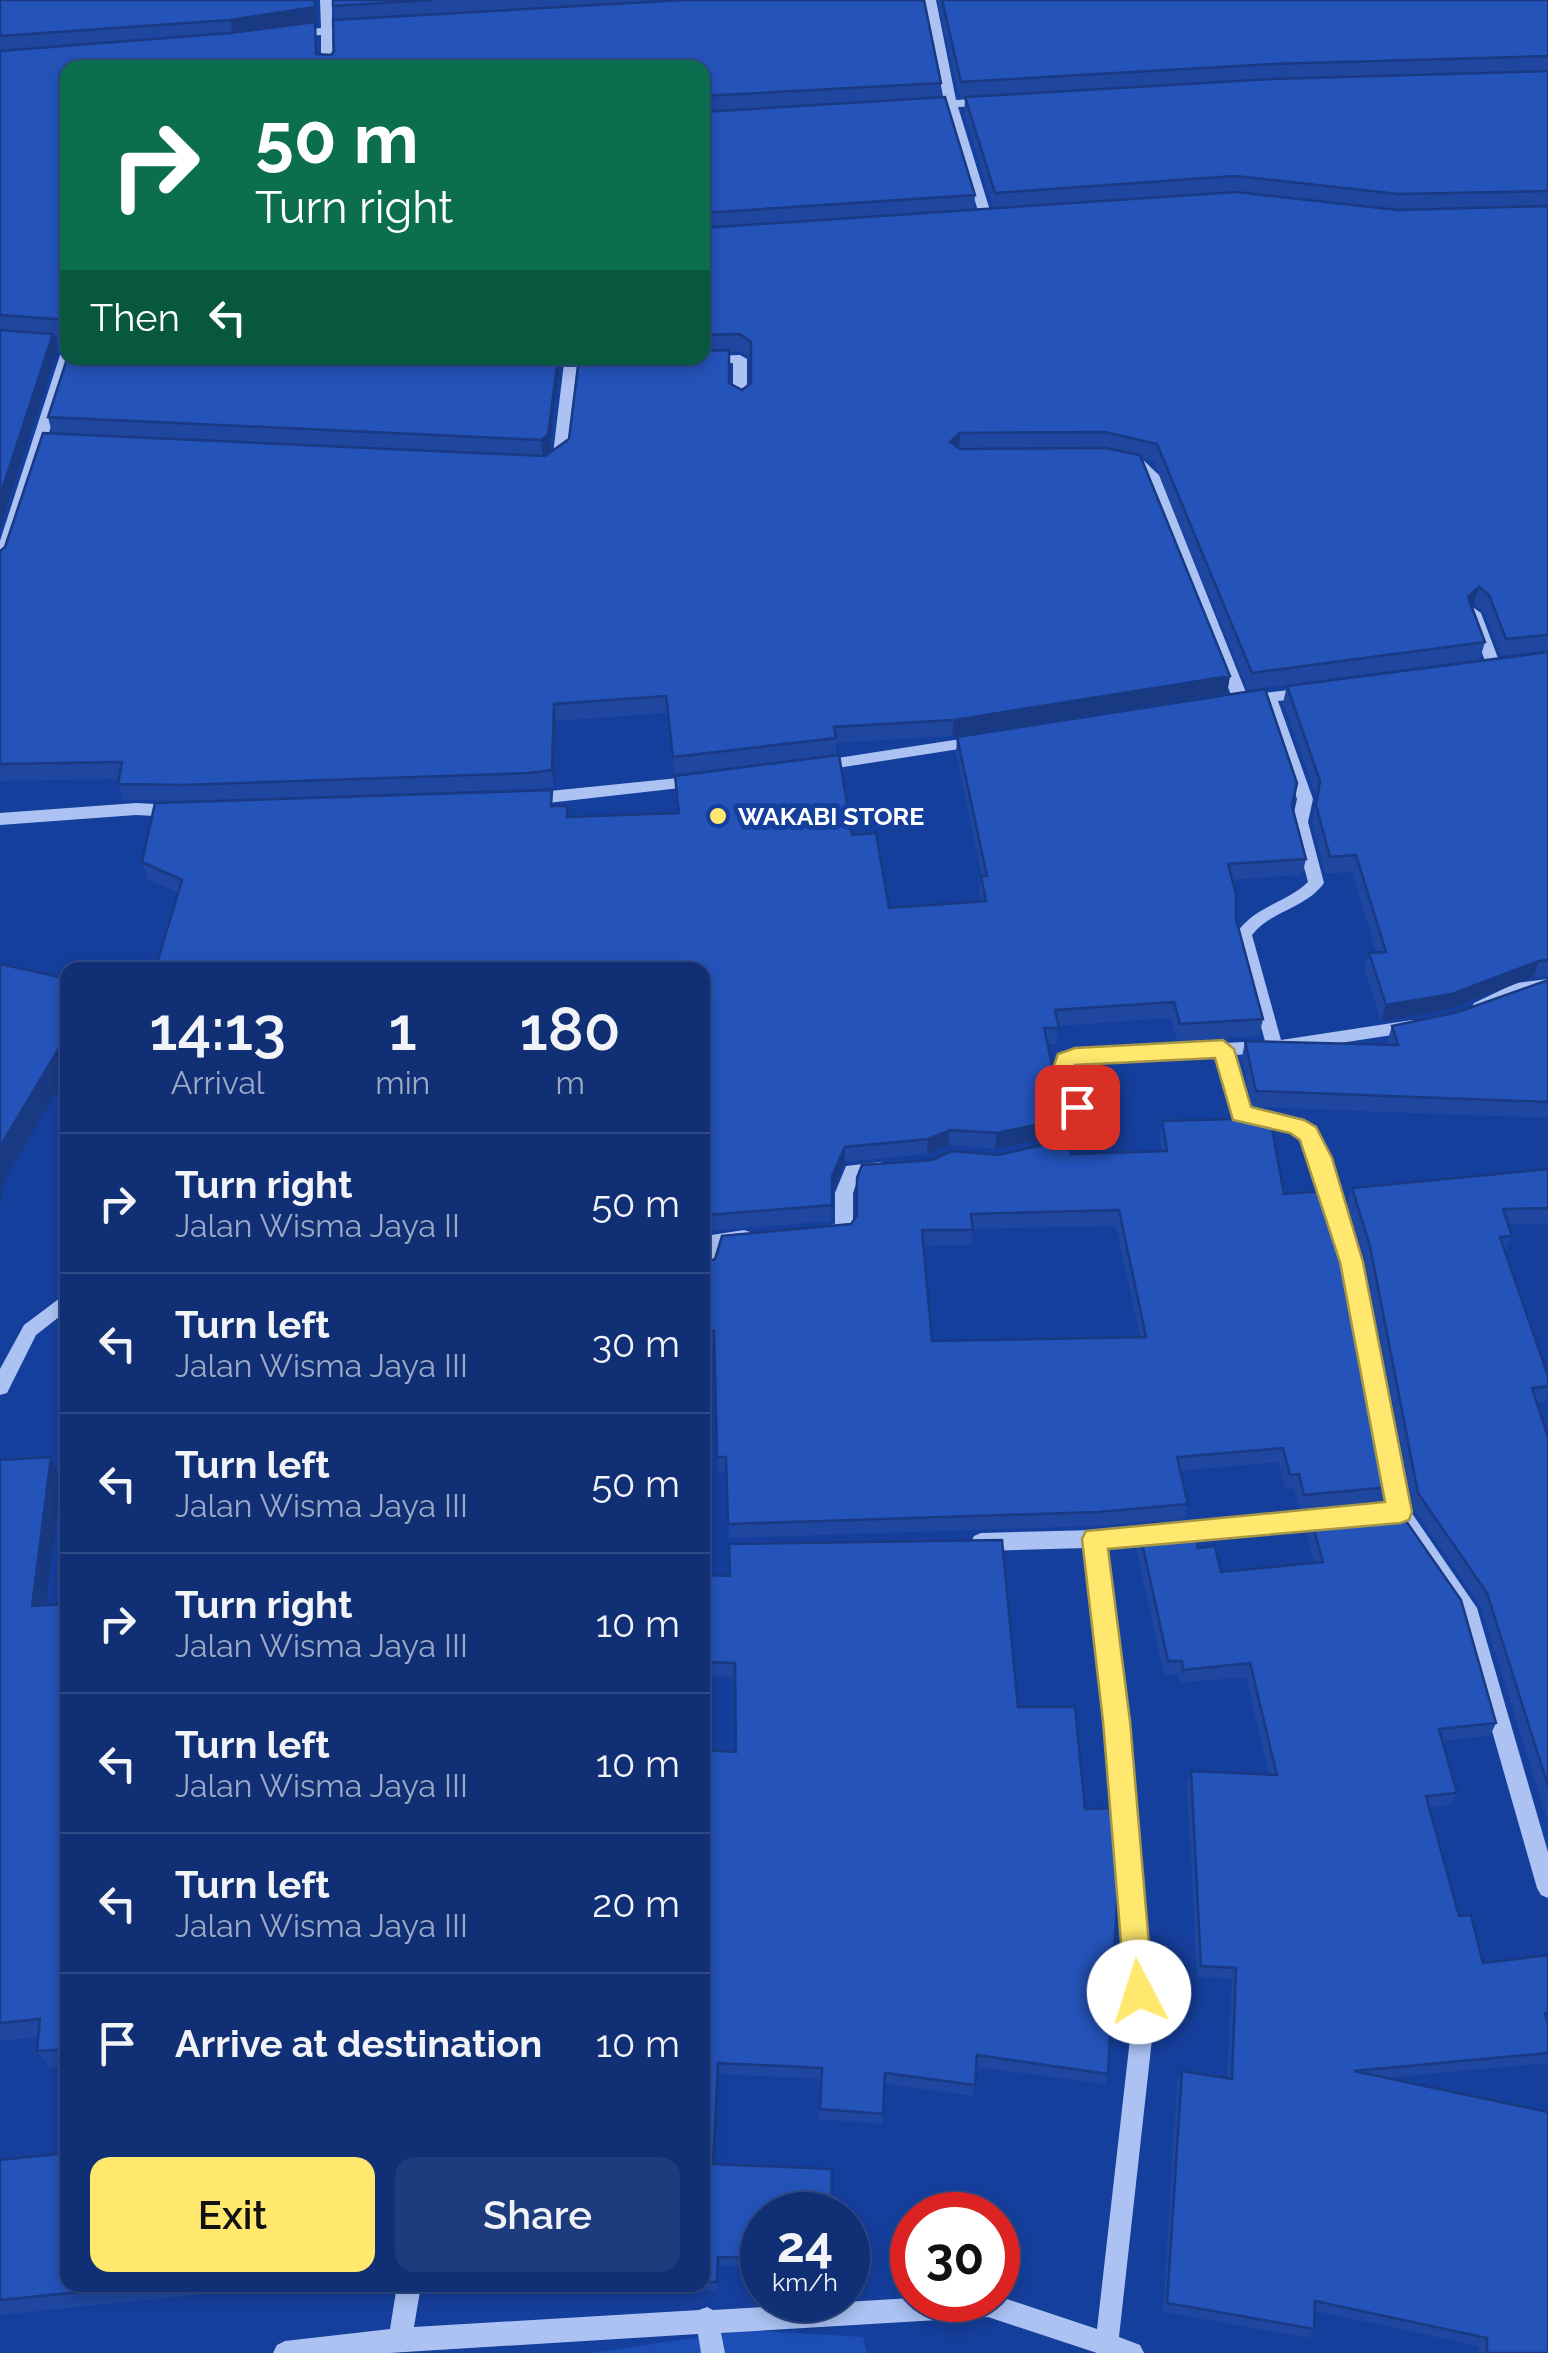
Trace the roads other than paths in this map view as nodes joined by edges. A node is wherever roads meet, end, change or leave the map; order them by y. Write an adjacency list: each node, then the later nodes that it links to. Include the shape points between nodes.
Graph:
1 (326, 0): 4 (street)
2 (930, 0): 8 (street)
3 (371, 27): 4 (street)
4 (326, 30): 5 (street); 6 (street)
5 (278, 36)
6 (326, 60)
7 (1010, 101): 8 (street)
8 (951, 104): 9 (street); 11 (street)
9 (912, 106)
10 (1005, 215): 11 (street)
11 (986, 216): 12 (street)
12 (967, 218)
13 (50, 343): 14 (street)
14 (60, 346)
15 (710, 360): 18 (street, via 740,359)
16 (63, 365): 19 (street)
17 (571, 365): 22 (street, via 560,456)
18 (740, 400)
19 (39, 441): 20 (street); 23 (street)
20 (58, 442)
21 (1103, 457): 30 (street, via 1136,461 1152,475)
22 (529, 466)
23 (0, 563)
24 (1474, 613): 26 (street)
25 (1512, 664): 26 (street)
26 (1494, 666): 27 (street)
27 (1476, 669)
28 (1326, 690): 29 (street)
29 (1270, 699): 30 (street); 41 (street, via 1305,799 1300,822 1316,884 1302,900 1254,919 1244,934)
30 (1242, 700): 31 (street)
31 (1222, 703)
32 (989, 740): 33 (street)
33 (794, 770)
34 (722, 778): 35 (street)
35 (512, 800)
36 (186, 812): 37 (street, via 136,808)
37 (0, 820)
38 (1548, 985): 39 (street, via 1522,987)
39 (1470, 1011)
40 (1433, 1022): 41 (street)
41 (1275, 1047): 42 (street)
42 (1223, 1049): 43 (street, via 1066,1060 1066,1082 1088,1136); 50 (street, via 1241,1114 1296,1126 1320,1158 1352,1262)
43 (1031, 1152)
44 (894, 1168): 45 (street, via 852,1171 844,1193 844,1231)
45 (804, 1234)
46 (764, 1236): 47 (street, via 711,1241)
47 (710, 1246)
48 (60, 1306): 49 (street, via 30,1330)
49 (0, 1386)
50 (1380, 1514): 51 (street); 53 (street, via 1468,1608)
51 (1094, 1539): 52 (street); 57 (street, via 1142,2030)
52 (955, 1542)
53 (1546, 1874)
54 (408, 2292): 56 (street)
55 (707, 2319): 56 (street); 57 (street, via 988,2304); 59 (street)
56 (400, 2340): 58 (street)
57 (1107, 2343): 60 (street)
58 (285, 2353)
59 (713, 2353)
60 (1132, 2353)

